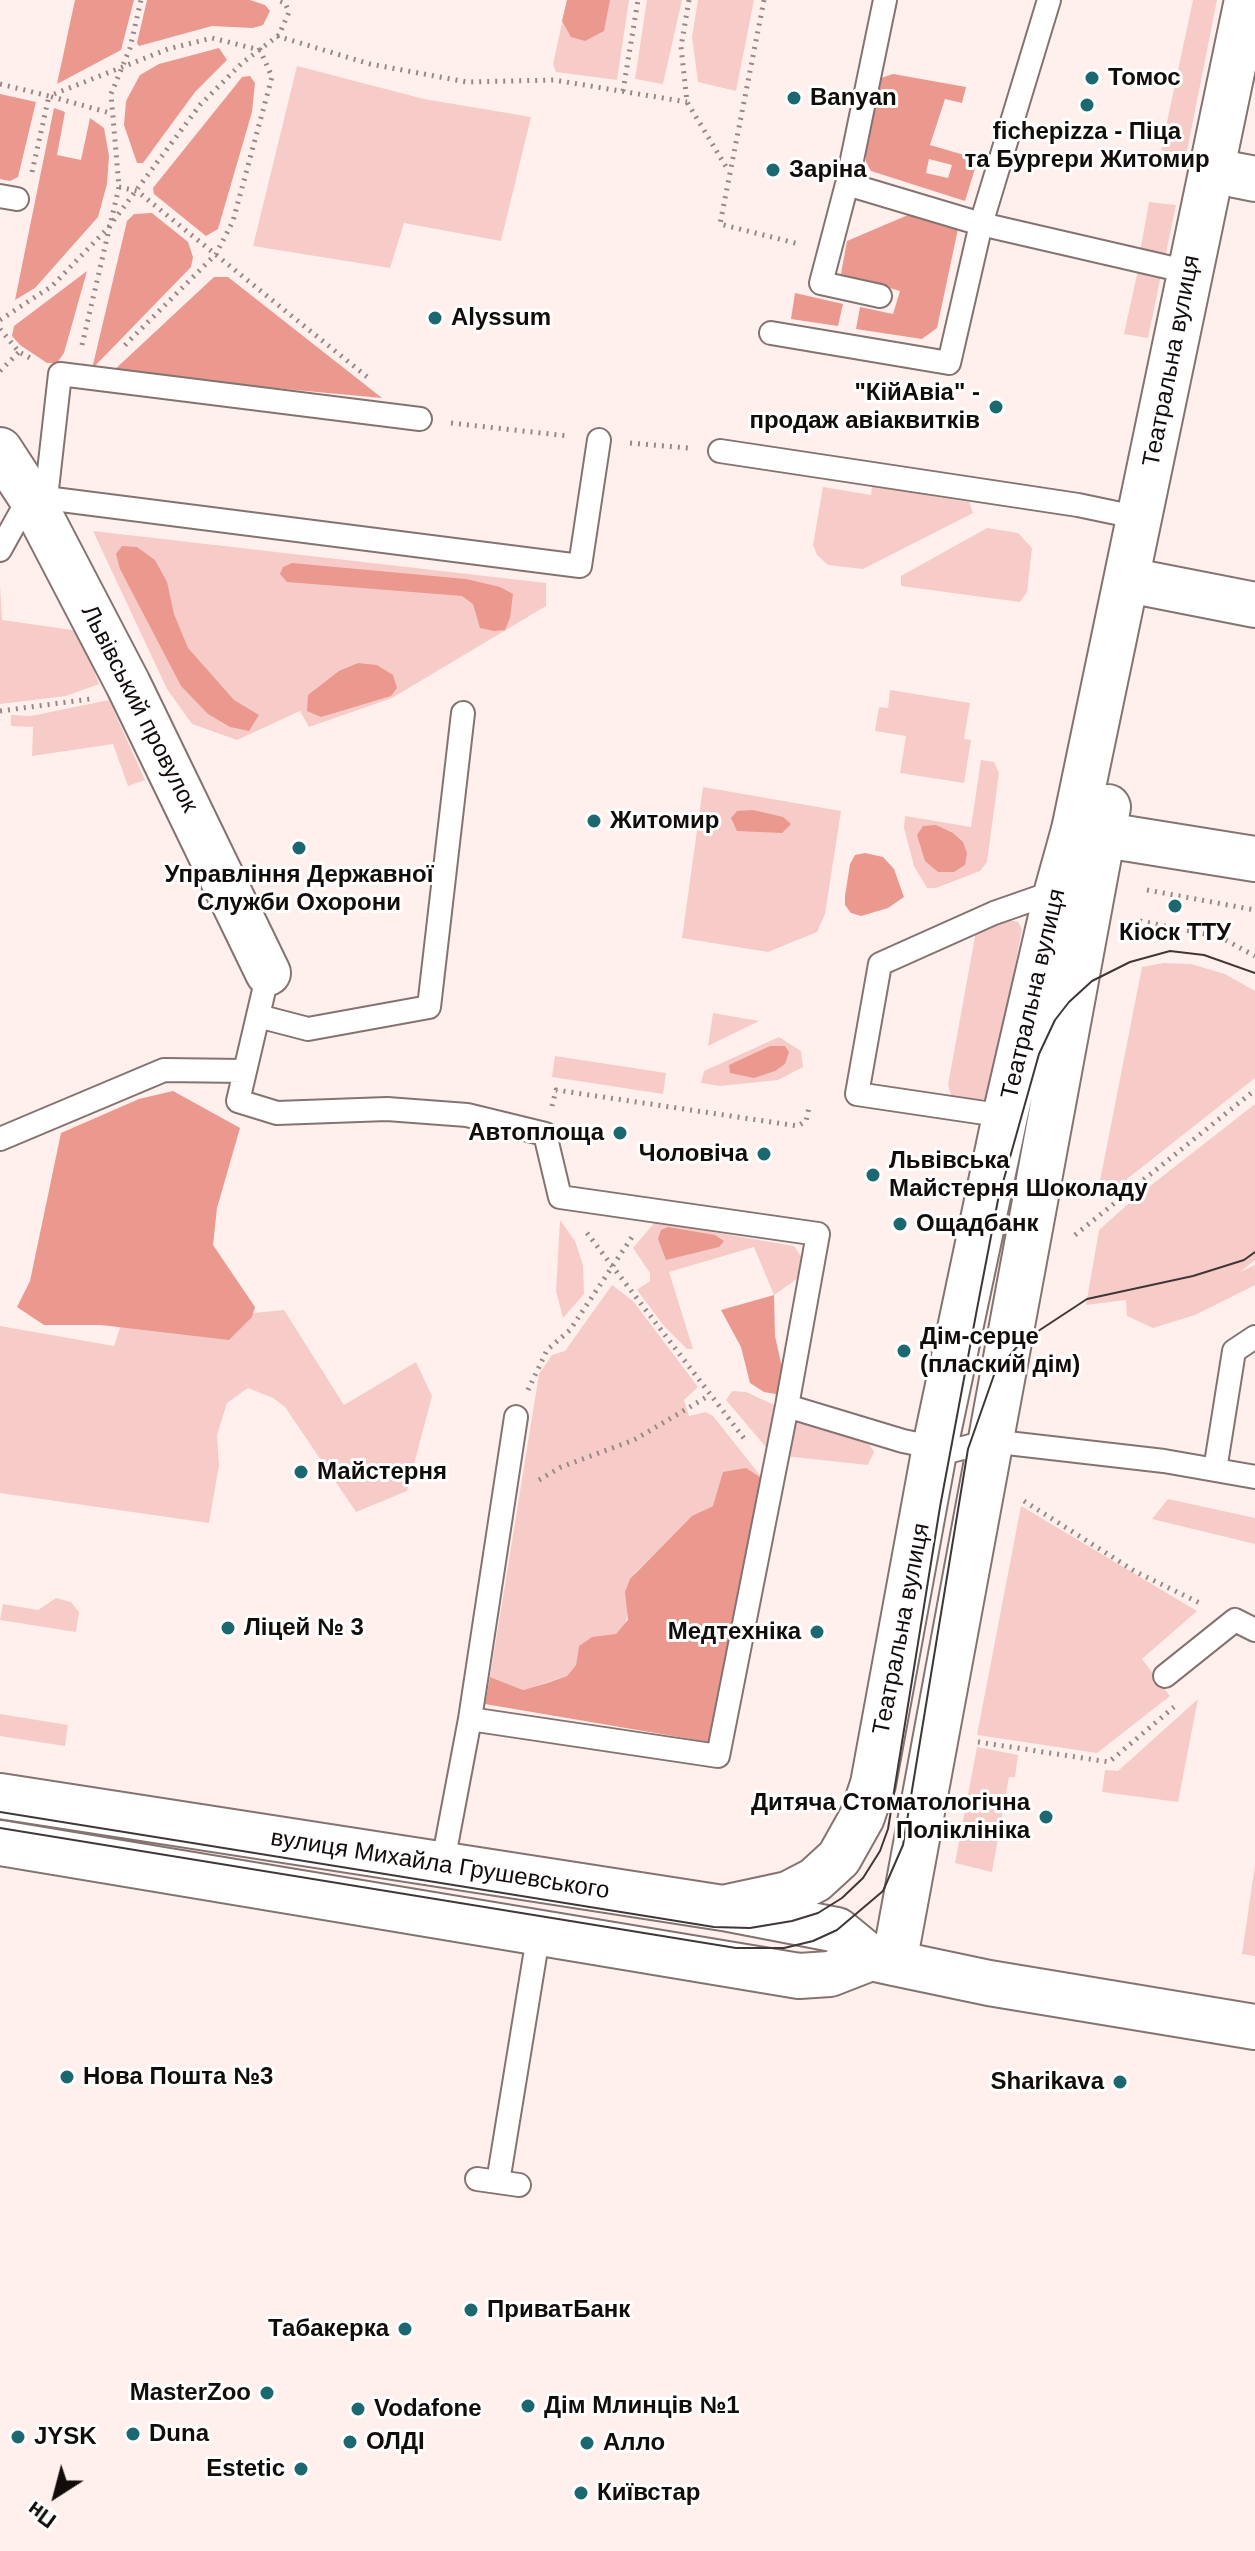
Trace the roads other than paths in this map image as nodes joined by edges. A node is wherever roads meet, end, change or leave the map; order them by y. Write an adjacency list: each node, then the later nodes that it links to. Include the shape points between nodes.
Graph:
1 (885, 0): 6 (lane)
2 (1049, 0): 7 (lane)
3 (1247, 0): 8 (street, Театральна вулиця)
4 (1255, 84): 5 (street, Театральна вулиця)
5 (1245, 177): 17 (street, Театральна вулиця)
6 (847, 184): 7 (lane); 9 (lane, via 821,283)
7 (981, 224): 8 (lane); 10 (lane, via 949,363)
8 (1189, 272): 17 (street, Театральна вулиця)
9 (880, 296)
10 (771, 333)
11 (420, 419): 15 (lane, via 60,374)
12 (599, 440): 15 (lane, via 580,566)
13 (0, 450): 15 (street, Львівський провулок)
14 (720, 451): 17 (lane, via 1078,505)
15 (38, 497): 16 (lane); 24 (street, Львівський провулок)
16 (0, 550)
17 (1142, 561): 18 (street); 19 (street); 21 (street, Театральна вулиця)
18 (1255, 585)
19 (1255, 605)
20 (463, 713): 25 (lane, via 429,1007 308,1029)
21 (1088, 833): 22 (street); 23 (street, Театральна вулиця); 32 (street, Театральна вулиця)
22 (1255, 859)
23 (1057, 891): 27 (street, Театральна вулиця); 27 (lane, via 880,964 857,1094)
24 (268, 973): 25 (lane)
25 (258, 1016): 26 (lane)
26 (245, 1071): 28 (lane, via 164,1070); 30 (lane, via 238,1101 277,1113 387,1109 467,1115 545,1134 560,1197 818,1234)
27 (1005, 1116): 33 (street, Театральна вулиця)
28 (0, 1139)
29 (1255, 1337): 34 (lane, via 1234,1351)
30 (787, 1406): 33 (lane); 38 (lane, via 718,1756)
31 (516, 1417): 38 (lane)
32 (990, 1441): 33 (lane, via 968,1449); 34 (lane); 44 (street, Театральна вулиця)
33 (935, 1447): 42 (street, Театральна вулиця, via 876,1769 862,1817 839,1858 815,1880 788,1894)
34 (1215, 1470): 35 (lane)
35 (1255, 1477)
36 (1245, 1625): 37 (lane)
37 (1165, 1676)
38 (470, 1719): 41 (lane)
39 (0, 1796): 41 (street, вулиця Михайла Грушевського)
40 (0, 1843): 43 (street, вулиця Михайла Грушевського)
41 (442, 1867): 42 (street, вулиця Михайла Грушевського)
42 (723, 1908): 44 (street, вулиця Михайла Грушевського, via 837,1930)
43 (539, 1931): 44 (street, вулиця Михайла Грушевського, via 799,1976); 46 (lane)
44 (882, 1960): 45 (street, вулиця Михайла Грушевського)
45 (1255, 2027)
46 (498, 2182)

